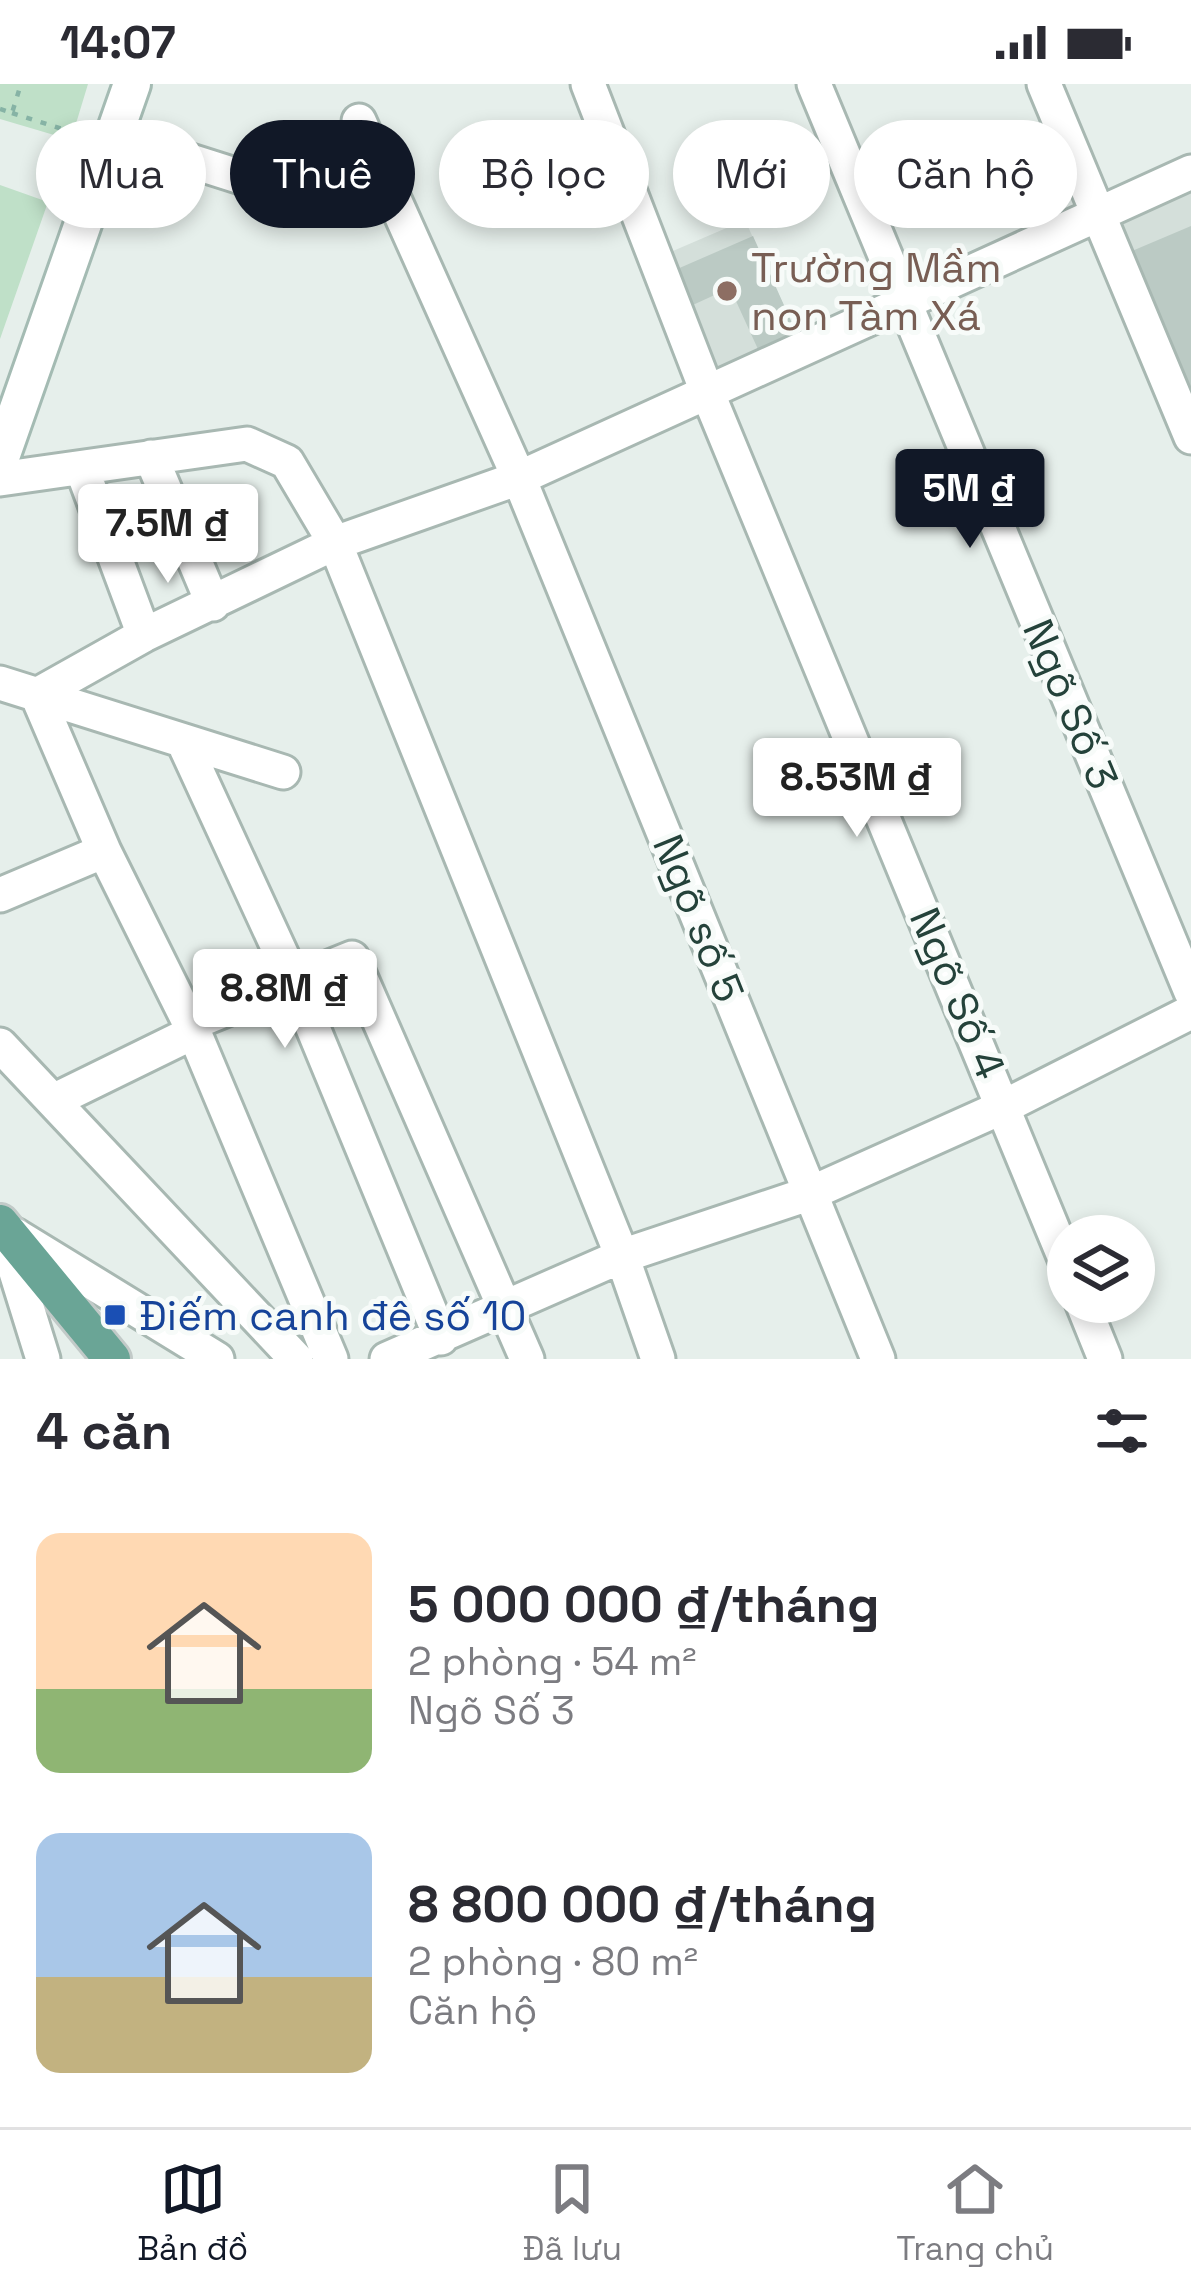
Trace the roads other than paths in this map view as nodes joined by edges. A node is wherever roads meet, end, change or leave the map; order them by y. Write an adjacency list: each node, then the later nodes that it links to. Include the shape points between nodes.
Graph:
1 (132, 84): 5 (street)
2 (588, 84): 11 (street, Ngõ Số 4)
3 (814, 84): 10 (street, Ngõ Số 3)
4 (1044, 84): 7 (street)
5 (120, 120)
6 (1191, 172): 7 (street)
7 (1097, 212): 10 (street); 12 (street)
8 (83, 228): 14 (street)
9 (407, 228): 16 (street, Ngõ số 5)
10 (903, 302): 11 (street); 28 (street, Ngõ Số 3)
11 (706, 389): 16 (street); 33 (street, Ngõ Số 4)
12 (1191, 437)
13 (151, 457): 15 (street); 18 (street, via 247,444 287,462); 19 (street)
14 (0, 460)
15 (82, 469): 17 (street); 20 (street)
16 (519, 478): 18 (street); 34 (street, Ngõ số 5)
17 (0, 479)
18 (335, 543): 19 (street); 37 (street)
19 (213, 604): 20 (street)
20 (144, 635): 22 (street)
21 (0, 683): 22 (street)
22 (37, 695): 23 (street); 25 (street)
23 (183, 741): 24 (street); 27 (street)
24 (284, 772)
25 (104, 851): 26 (street); 30 (street)
26 (0, 896)
27 (294, 982): 30 (street); 38 (street, via 352,958); 40 (street)
28 (1191, 992)
29 (1191, 1012): 33 (street)
30 (192, 1028): 32 (street); 45 (street)
31 (0, 1045): 32 (street)
32 (53, 1101): 44 (street)
33 (1005, 1106): 34 (street); 35 (street, Ngõ Số 4)
34 (811, 1193): 37 (street); 49 (street, Ngõ số 5)
35 (1048, 1215)
36 (8, 1232): 41 (street); 42 (main road); 43 (street)
37 (622, 1256): 38 (street); 48 (street)
38 (507, 1310): 40 (street); 47 (street)
39 (1090, 1323): 50 (street)
40 (441, 1338): 46 (street)
41 (43, 1359)
42 (112, 1359)
43 (218, 1359)
44 (296, 1359)
45 (331, 1359)
46 (387, 1359)
47 (527, 1359)
48 (658, 1359)
49 (878, 1359)
50 (1105, 1359)

